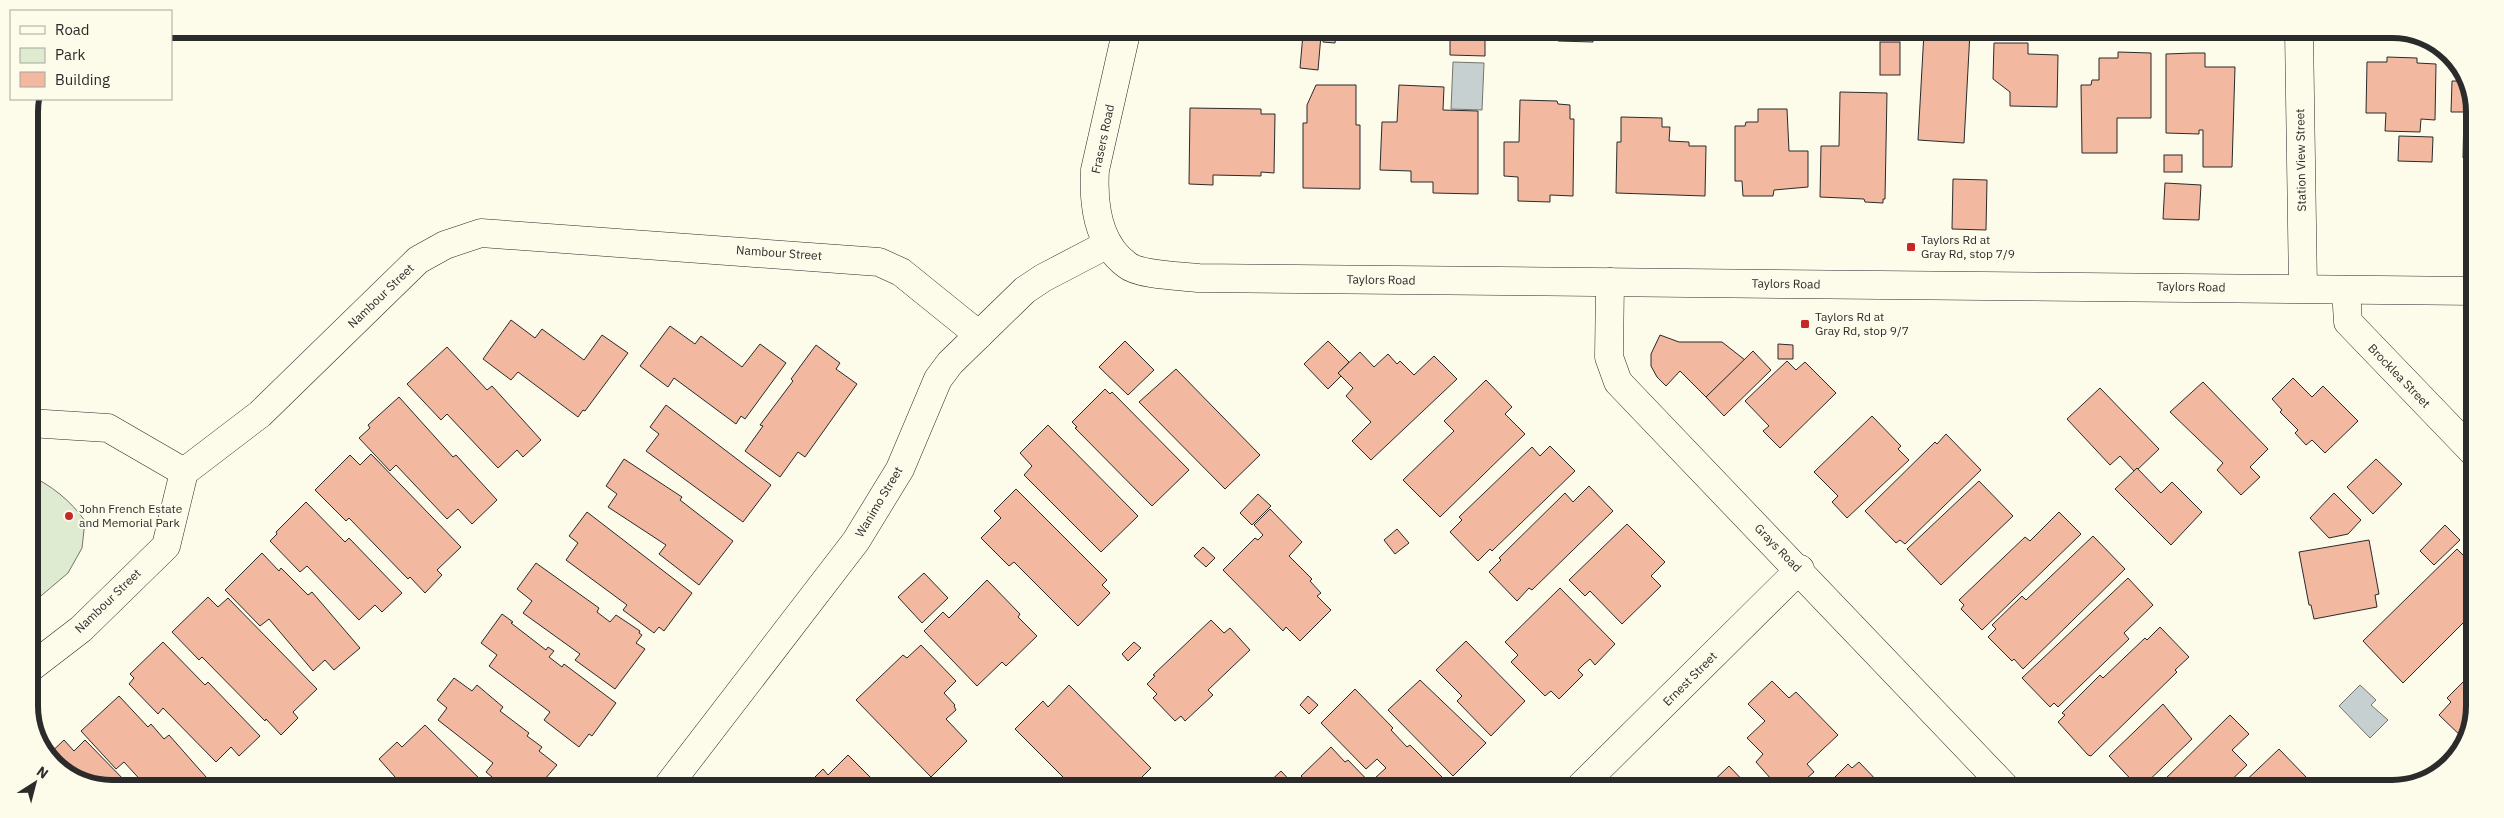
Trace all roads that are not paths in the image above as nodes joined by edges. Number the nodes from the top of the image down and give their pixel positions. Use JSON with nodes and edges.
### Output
{"nodes":[{"id":1,"x":1125,"y":38,"type":"edge"},
{"id":2,"x":2299,"y":38,"type":"edge"},
{"id":3,"x":1108,"y":244,"type":"junction"},
{"id":4,"x":1610,"y":282,"type":"junction"},
{"id":5,"x":2303,"y":288,"type":"junction"},
{"id":6,"x":2346,"y":290,"type":"junction"},
{"id":7,"x":2466,"y":291,"type":"edge"},
{"id":8,"x":978,"y":335,"type":"junction"},
{"id":9,"x":38,"y":424,"type":"edge"},
{"id":10,"x":2466,"y":445,"type":"edge"},
{"id":11,"x":184,"y":472,"type":"junction"},
{"id":12,"x":1800,"y":570,"type":"junction"},
{"id":13,"x":38,"y":662,"type":"edge"},
{"id":14,"x":673,"y":781,"type":"edge"},
{"id":15,"x":1586,"y":781,"type":"edge"},
{"id":16,"x":1999,"y":781,"type":"edge"}],
"edges":[{"from":1,"to":3,"type":"street","name":"Frasers Road"},
{"from":2,"to":5,"type":"street","name":"Station View Street"},
{"from":3,"to":4,"type":"street","name":"Taylors Road"},
{"from":3,"to":8,"type":"street","name":"Wanimo Street"},
{"from":4,"to":5,"type":"street","name":"Taylors Road"},
{"from":4,"to":12,"type":"street","name":"Grays Road"},
{"from":5,"to":6,"type":"street","name":"Taylors Road"},
{"from":6,"to":7,"type":"street","name":"Taylors Road"},
{"from":6,"to":10,"type":"street","name":"Brocklea Street"},
{"from":8,"to":11,"type":"street","name":"Nambour Street"},
{"from":8,"to":14,"type":"street","name":"Wanimo Street"},
{"from":9,"to":11,"type":"street"},
{"from":11,"to":13,"type":"street","name":"Nambour Street"},
{"from":12,"to":15,"type":"street","name":"Ernest Street"},
{"from":12,"to":16,"type":"street","name":"Grays Road"}]}
